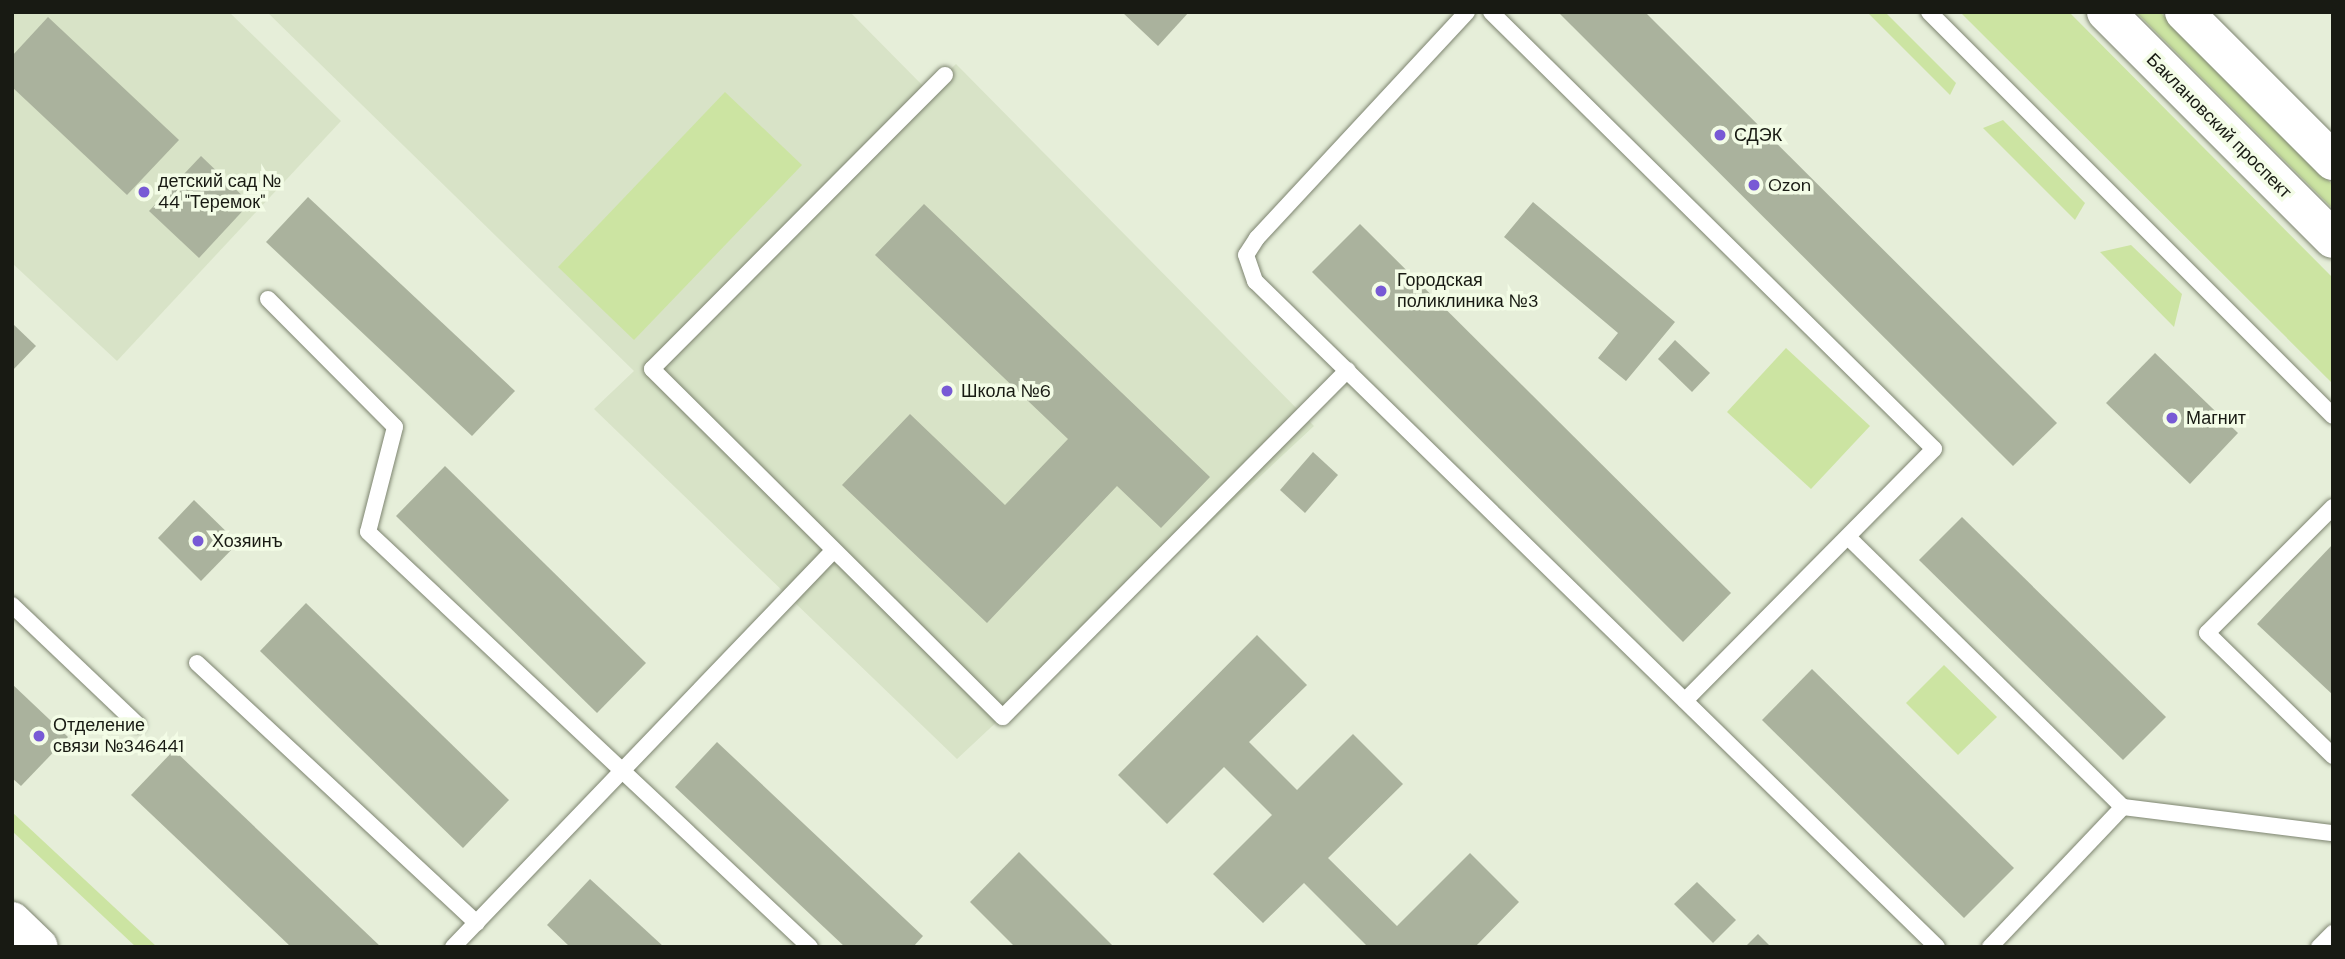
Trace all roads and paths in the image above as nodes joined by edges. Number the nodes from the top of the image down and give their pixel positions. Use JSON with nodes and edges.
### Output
{"nodes":[{"id":1,"x":1467,"y":12,"type":"edge"},
{"id":2,"x":1491,"y":12,"type":"edge"},
{"id":3,"x":1929,"y":12,"type":"edge"},
{"id":4,"x":2106,"y":12,"type":"edge"},
{"id":5,"x":2184,"y":12,"type":"edge"},
{"id":6,"x":945,"y":75,"type":"dead end"},
{"id":7,"x":2333,"y":161,"type":"edge"},
{"id":8,"x":2333,"y":239,"type":"edge"},
{"id":9,"x":268,"y":299,"type":"dead end"},
{"id":10,"x":1347,"y":370,"type":"junction"},
{"id":11,"x":2333,"y":416,"type":"edge"},
{"id":12,"x":2333,"y":507,"type":"edge"},
{"id":13,"x":1847,"y":537,"type":"junction"},
{"id":14,"x":833,"y":551,"type":"junction"},
{"id":15,"x":12,"y":605,"type":"edge"},
{"id":16,"x":197,"y":663,"type":"dead end"},
{"id":17,"x":1685,"y":701,"type":"junction"},
{"id":18,"x":137,"y":723,"type":"dead end"},
{"id":19,"x":2333,"y":756,"type":"edge"},
{"id":20,"x":622,"y":771,"type":"junction"},
{"id":21,"x":2123,"y":807,"type":"junction"},
{"id":22,"x":2333,"y":833,"type":"edge"},
{"id":23,"x":12,"y":921,"type":"edge"},
{"id":24,"x":477,"y":923,"type":"junction"},
{"id":25,"x":2333,"y":933,"type":"edge"},
{"id":26,"x":39,"y":947,"type":"edge"},
{"id":27,"x":453,"y":947,"type":"edge"},
{"id":28,"x":810,"y":947,"type":"edge"},
{"id":29,"x":1937,"y":947,"type":"edge"},
{"id":30,"x":1990,"y":947,"type":"edge"},
{"id":31,"x":2319,"y":947,"type":"edge"}],
"edges":[{"from":1,"to":10,"type":"lane"},
{"from":2,"to":13,"type":"lane"},
{"from":3,"to":11,"type":"lane"},
{"from":4,"to":8,"type":"main road","name":"Баклановский проспект"},
{"from":5,"to":7,"type":"main road"},
{"from":6,"to":14,"type":"lane"},
{"from":9,"to":20,"type":"lane"},
{"from":10,"to":14,"type":"lane"},
{"from":10,"to":17,"type":"lane"},
{"from":12,"to":19,"type":"lane"},
{"from":13,"to":17,"type":"lane"},
{"from":13,"to":21,"type":"lane"},
{"from":14,"to":20,"type":"lane"},
{"from":15,"to":18,"type":"lane"},
{"from":16,"to":24,"type":"lane"},
{"from":17,"to":29,"type":"lane"},
{"from":20,"to":24,"type":"lane"},
{"from":20,"to":28,"type":"lane"},
{"from":21,"to":22,"type":"lane"},
{"from":21,"to":30,"type":"lane"},
{"from":23,"to":26,"type":"main road"},
{"from":24,"to":27,"type":"lane"},
{"from":25,"to":31,"type":"lane"}]}
